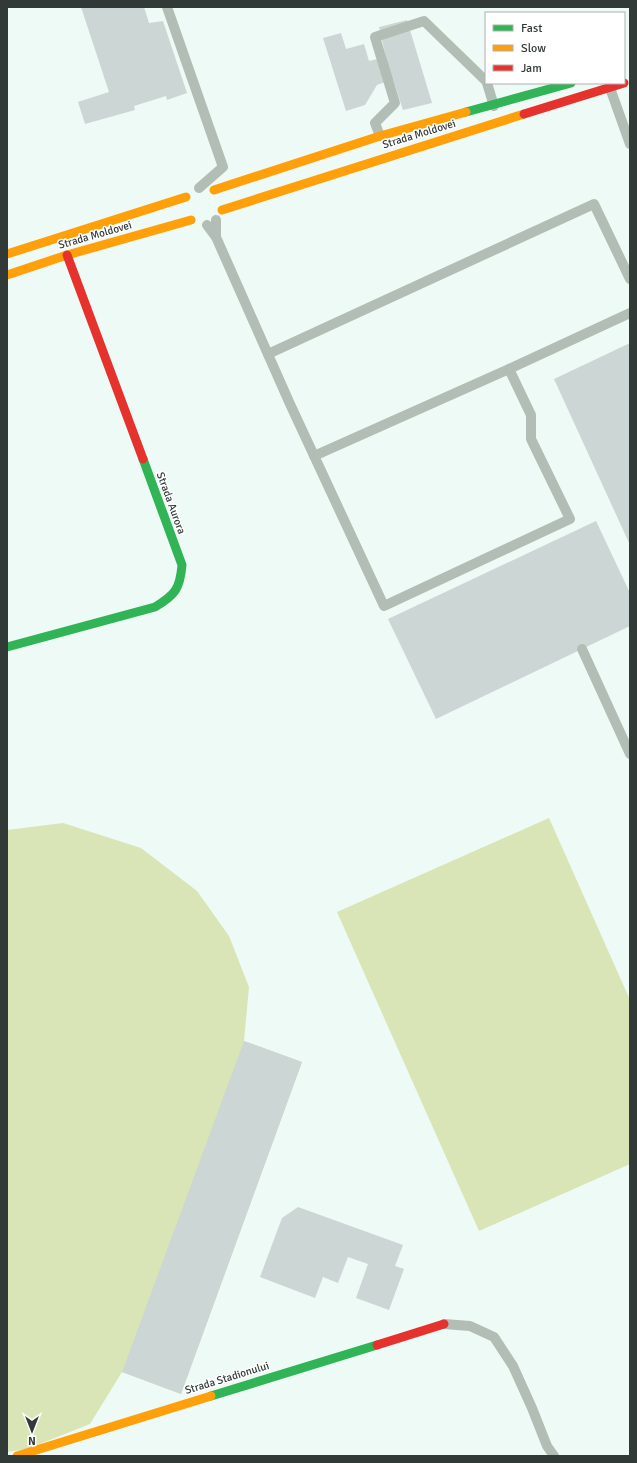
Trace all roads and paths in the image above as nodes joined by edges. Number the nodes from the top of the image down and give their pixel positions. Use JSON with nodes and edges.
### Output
{"nodes":[{"id":1,"x":167,"y":7,"type":"edge"},
{"id":2,"x":485,"y":81,"type":"edge"},
{"id":3,"x":487,"y":84,"type":"edge"},
{"id":4,"x":567,"y":84,"type":"edge"},
{"id":5,"x":621,"y":84,"type":"edge"},
{"id":6,"x":610,"y":88,"type":"junction"},
{"id":7,"x":493,"y":104,"type":"junction"},
{"id":8,"x":500,"y":123,"type":"junction"},
{"id":9,"x":380,"y":136,"type":"junction"},
{"id":10,"x":630,"y":144,"type":"edge"},
{"id":11,"x":199,"y":188,"type":"junction"},
{"id":12,"x":214,"y":190,"type":"junction"},
{"id":13,"x":186,"y":197,"type":"junction"},
{"id":14,"x":222,"y":210,"type":"junction"},
{"id":15,"x":191,"y":220,"type":"junction"},
{"id":16,"x":211,"y":223,"type":"junction"},
{"id":17,"x":7,"y":254,"type":"edge"},
{"id":18,"x":67,"y":256,"type":"junction"},
{"id":19,"x":7,"y":275,"type":"edge"},
{"id":20,"x":630,"y":279,"type":"edge"},
{"id":21,"x":630,"y":313,"type":"edge"},
{"id":22,"x":268,"y":354,"type":"junction"},
{"id":23,"x":509,"y":369,"type":"junction"},
{"id":24,"x":314,"y":456,"type":"junction"},
{"id":25,"x":7,"y":647,"type":"edge"},
{"id":26,"x":582,"y":649,"type":"dead end"},
{"id":27,"x":630,"y":754,"type":"edge"},
{"id":28,"x":444,"y":1324,"type":"joint"},
{"id":29,"x":17,"y":1456,"type":"edge"},
{"id":30,"x":554,"y":1456,"type":"edge"}],
"edges":[{"from":1,"to":11,"type":"lane"},
{"from":2,"to":9,"type":"lane"},
{"from":3,"to":7,"type":"lane"},
{"from":4,"to":7,"type":"main road","name":"Strada Moldovei"},
{"from":5,"to":6,"type":"main road","name":"Strada Moldovei"},
{"from":6,"to":8,"type":"main road","name":"Strada Moldovei"},
{"from":6,"to":10,"type":"lane"},
{"from":7,"to":8,"type":"lane"},
{"from":7,"to":9,"type":"main road","name":"Strada Moldovei"},
{"from":8,"to":14,"type":"main road","name":"Strada Moldovei"},
{"from":9,"to":12,"type":"main road","name":"Strada Moldovei"},
{"from":11,"to":12,"type":"main road"},
{"from":11,"to":13,"type":"main road"},
{"from":12,"to":14,"type":"main road"},
{"from":13,"to":15,"type":"main road"},
{"from":13,"to":17,"type":"main road","name":"Strada Moldovei"},
{"from":14,"to":16,"type":"main road"},
{"from":15,"to":16,"type":"main road"},
{"from":15,"to":18,"type":"main road","name":"Strada Moldovei"},
{"from":16,"to":22,"type":"lane"},
{"from":18,"to":19,"type":"main road","name":"Strada Moldovei"},
{"from":18,"to":25,"type":"main road","name":"Strada Aurora"},
{"from":20,"to":22,"type":"lane"},
{"from":21,"to":23,"type":"lane"},
{"from":22,"to":24,"type":"lane"},
{"from":23,"to":24,"type":"lane"},
{"from":23,"to":24,"type":"lane"},
{"from":26,"to":27,"type":"lane"},
{"from":28,"to":29,"type":"main road","name":"Strada Stadionului"},
{"from":28,"to":30,"type":"lane"}]}
